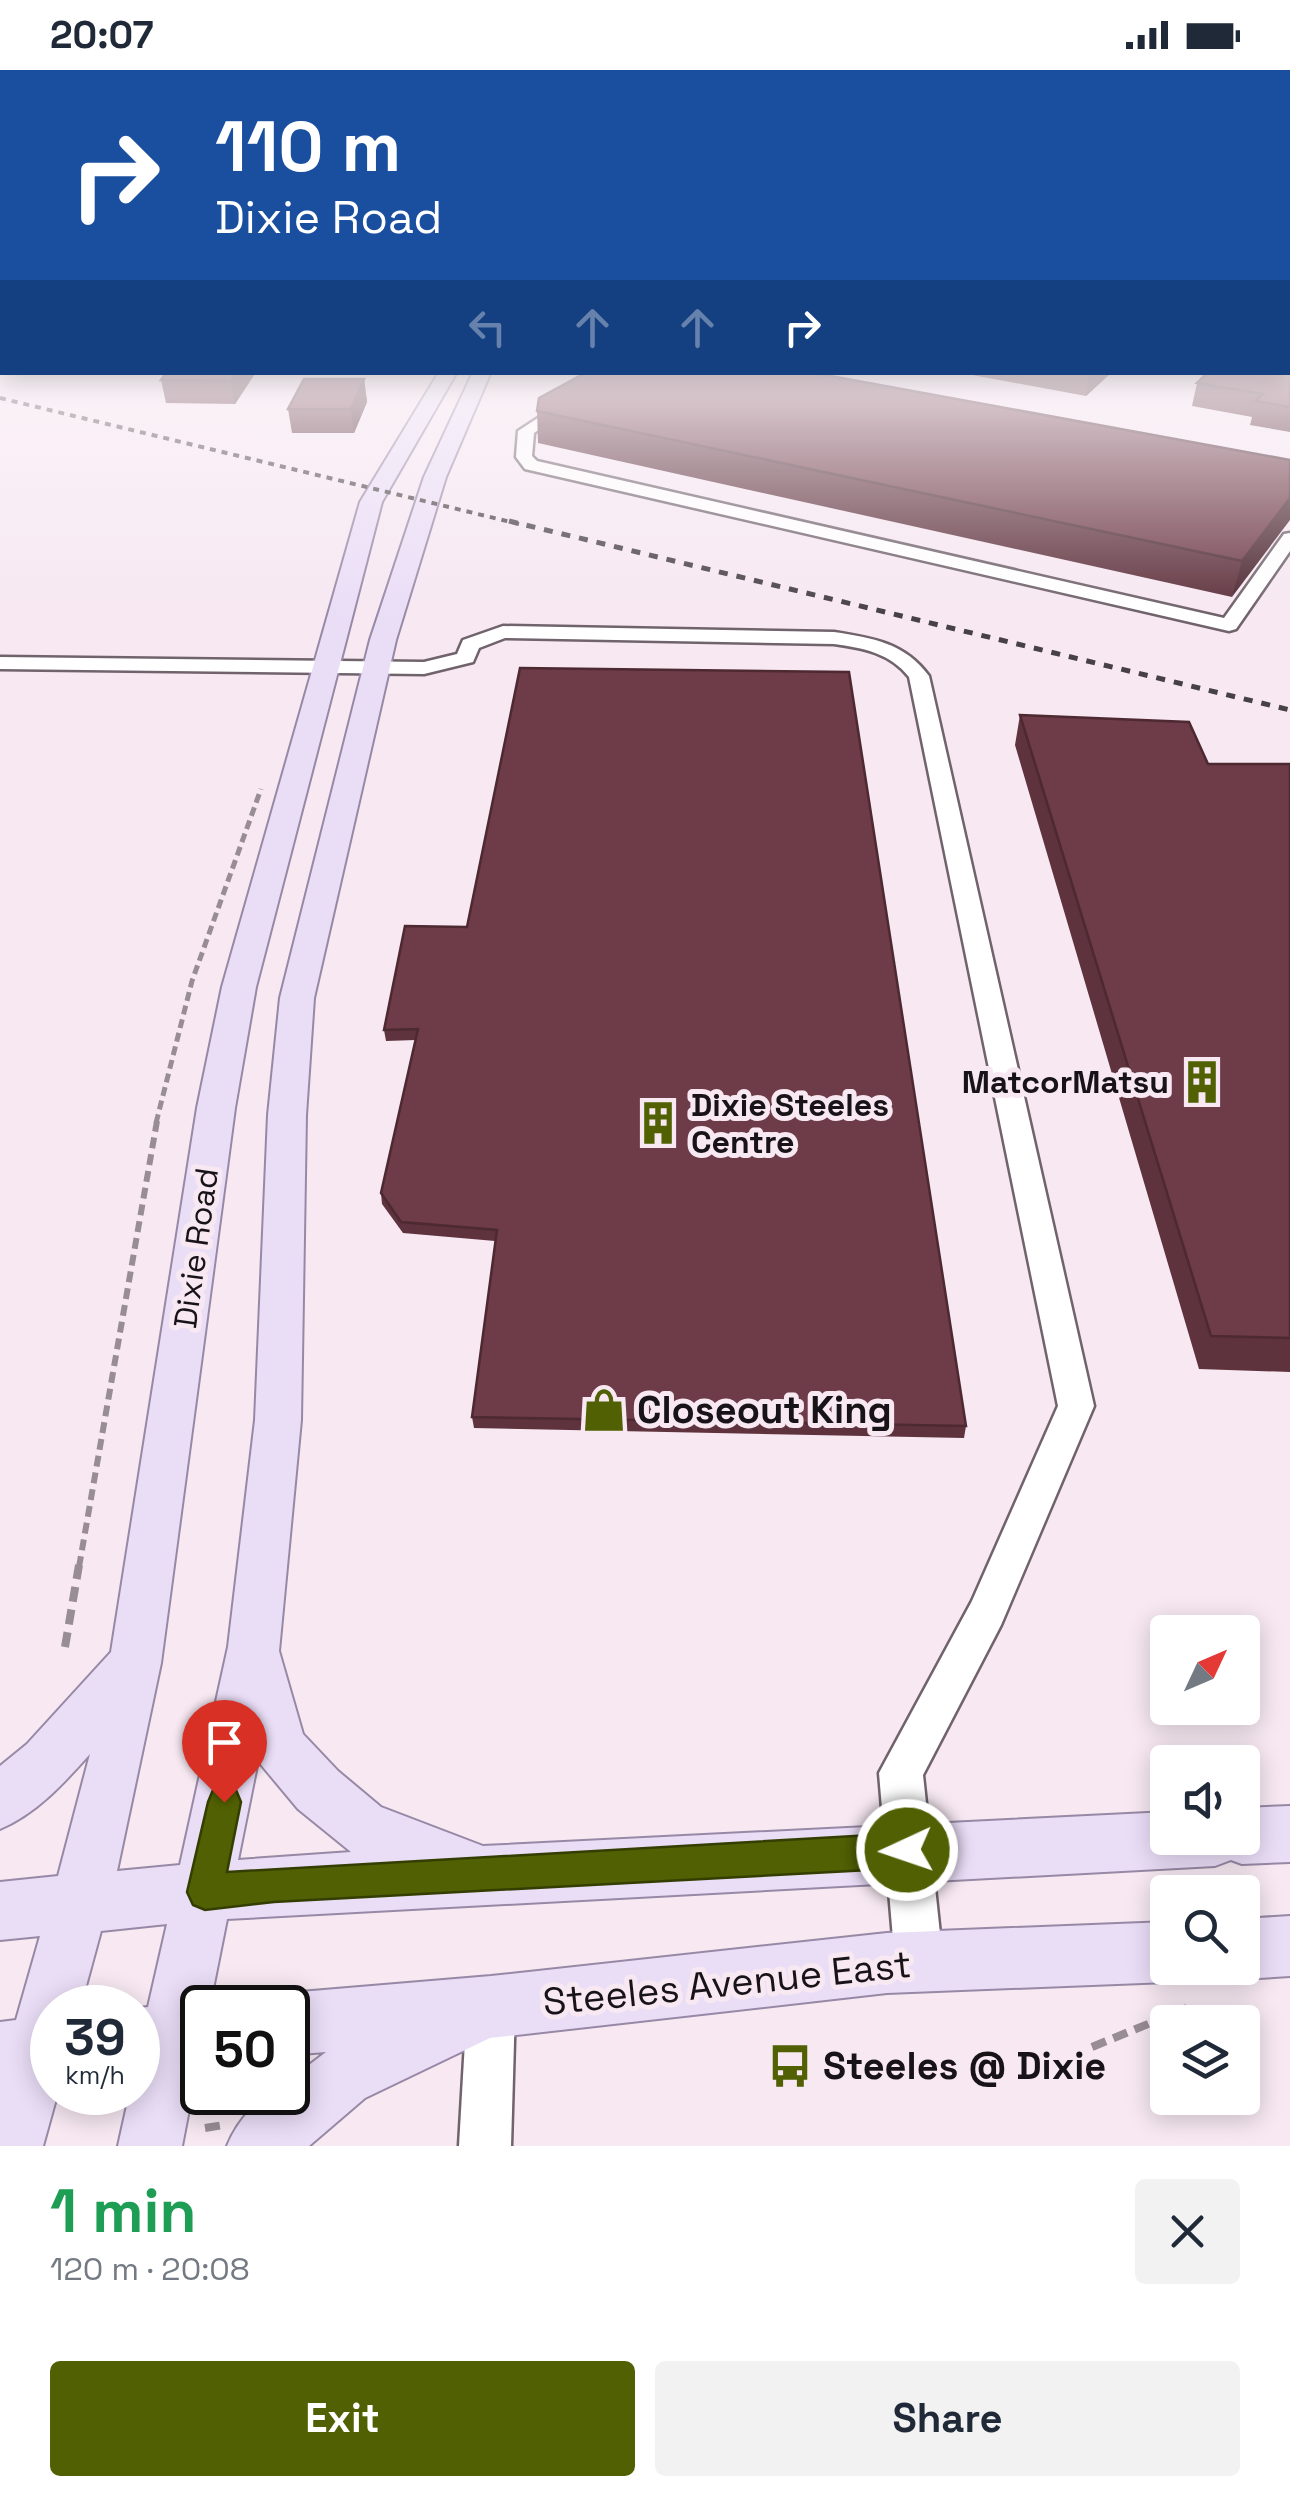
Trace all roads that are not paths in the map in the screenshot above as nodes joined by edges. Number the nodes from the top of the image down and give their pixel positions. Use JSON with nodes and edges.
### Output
{"nodes":[{"id":1,"x":422,"y":420,"type":"edge"},
{"id":2,"x":462,"y":420,"type":"edge"},
{"id":3,"x":542,"y":420,"type":"edge"},
{"id":4,"x":1290,"y":538,"type":"edge"},
{"id":5,"x":0,"y":663,"type":"edge"},
{"id":6,"x":328,"y":666,"type":"junction"},
{"id":7,"x":376,"y":668,"type":"junction"},
{"id":8,"x":254,"y":1647,"type":"junction"},
{"id":9,"x":135,"y":1663,"type":"junction"},
{"id":10,"x":0,"y":1801,"type":"edge"},
{"id":11,"x":1290,"y":1834,"type":"edge"},
{"id":12,"x":1260,"y":1835,"type":"edge"},
{"id":13,"x":1150,"y":1841,"type":"edge"},
{"id":14,"x":907,"y":1850,"type":"junction"},
{"id":15,"x":486,"y":1875,"type":"junction"},
{"id":16,"x":205,"y":1892,"type":"junction"},
{"id":17,"x":79,"y":1904,"type":"junction"},
{"id":18,"x":0,"y":1911,"type":"edge"},
{"id":19,"x":1290,"y":1946,"type":"edge"},
{"id":20,"x":1260,"y":1947,"type":"edge"},
{"id":21,"x":1150,"y":1953,"type":"edge"},
{"id":22,"x":920,"y":1962,"type":"junction"},
{"id":23,"x":52,"y":1985,"type":"edge"},
{"id":24,"x":492,"y":2007,"type":"junction"},
{"id":25,"x":310,"y":2022,"type":"edge"},
{"id":26,"x":171,"y":2036,"type":"edge"},
{"id":27,"x":30,"y":2050,"type":"edge"},
{"id":28,"x":210,"y":2136,"type":"edge"},
{"id":29,"x":12,"y":2146,"type":"edge"},
{"id":30,"x":485,"y":2146,"type":"edge"}],
"edges":[{"from":1,"to":6,"type":"main road","name":"Dixie Road"},
{"from":2,"to":7,"type":"main road"},
{"from":3,"to":4,"type":"lane"},
{"from":5,"to":6,"type":"lane"},
{"from":6,"to":7,"type":"lane"},
{"from":6,"to":9,"type":"main road","name":"Dixie Road"},
{"from":7,"to":8,"type":"main road"},
{"from":7,"to":14,"type":"lane"},
{"from":8,"to":15,"type":"main road"},
{"from":8,"to":16,"type":"main road"},
{"from":9,"to":10,"type":"main road"},
{"from":9,"to":17,"type":"main road","name":"Dixie Road"},
{"from":11,"to":12,"type":"main road"},
{"from":13,"to":14,"type":"main road"},
{"from":14,"to":15,"type":"main road"},
{"from":14,"to":22,"type":"lane"},
{"from":15,"to":16,"type":"main road"},
{"from":16,"to":17,"type":"main road"},
{"from":16,"to":26,"type":"main road"},
{"from":17,"to":18,"type":"main road"},
{"from":17,"to":23,"type":"main road","name":"Dixie Road"},
{"from":19,"to":20,"type":"main road"},
{"from":21,"to":22,"type":"main road","name":"Steeles Avenue East"},
{"from":22,"to":24,"type":"main road","name":"Steeles Avenue East"},
{"from":24,"to":25,"type":"main road","name":"Steeles Avenue East"},
{"from":24,"to":28,"type":"main road"},
{"from":24,"to":30,"type":"lane"},
{"from":26,"to":28,"type":"main road"},
{"from":27,"to":29,"type":"main road","name":"Dixie Road"}]}
